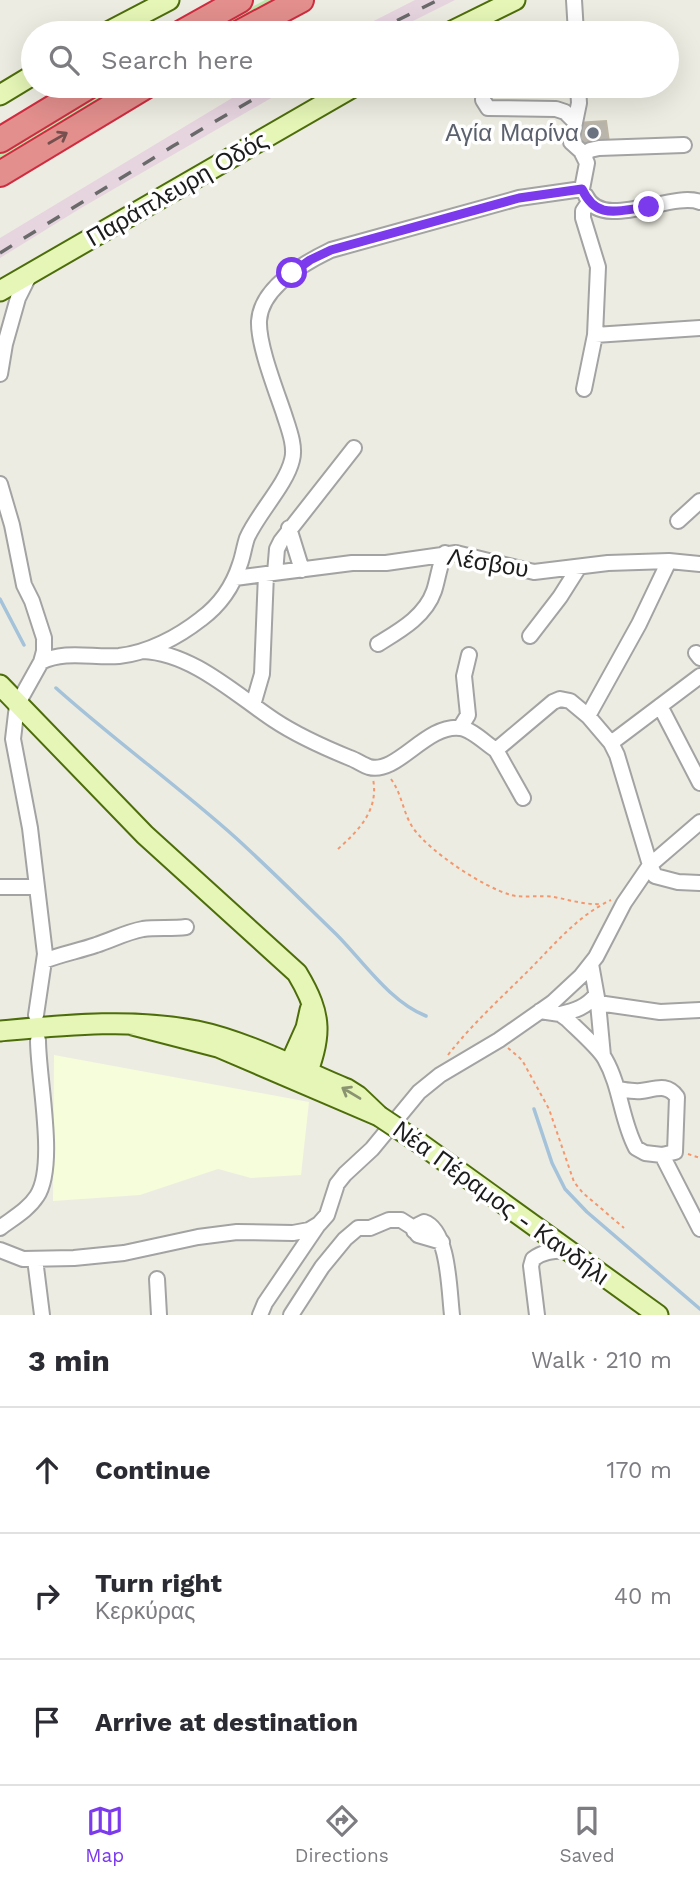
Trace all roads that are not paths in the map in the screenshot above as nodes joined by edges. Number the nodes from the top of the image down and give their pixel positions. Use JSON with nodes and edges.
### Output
{"nodes":[{"id":1,"x":169,"y":0,"type":"edge"},
{"id":2,"x":240,"y":0,"type":"edge"},
{"id":3,"x":301,"y":0,"type":"edge"},
{"id":4,"x":516,"y":0,"type":"edge"},
{"id":5,"x":574,"y":0,"type":"edge"},
{"id":6,"x":129,"y":21,"type":"edge"},
{"id":7,"x":202,"y":21,"type":"edge"},
{"id":8,"x":262,"y":21,"type":"edge"},
{"id":9,"x":473,"y":21,"type":"edge"},
{"id":10,"x":575,"y":21,"type":"edge"},
{"id":11,"x":21,"y":82,"type":"edge"},
{"id":12,"x":0,"y":95,"type":"edge"},
{"id":13,"x":69,"y":98,"type":"edge"},
{"id":14,"x":126,"y":98,"type":"edge"},
{"id":15,"x":334,"y":98,"type":"edge"},
{"id":16,"x":483,"y":98,"type":"edge"},
{"id":17,"x":579,"y":98,"type":"edge"},
{"id":18,"x":574,"y":121,"type":"junction"},
{"id":19,"x":0,"y":140,"type":"edge"},
{"id":20,"x":684,"y":145,"type":"dead end"},
{"id":21,"x":584,"y":156,"type":"junction"},
{"id":22,"x":0,"y":174,"type":"edge"},
{"id":23,"x":586,"y":196,"type":"junction"},
{"id":24,"x":696,"y":200,"type":"edge"},
{"id":25,"x":30,"y":274,"type":"junction"},
{"id":26,"x":0,"y":292,"type":"edge"},
{"id":27,"x":700,"y":328,"type":"edge"},
{"id":28,"x":595,"y":335,"type":"junction"},
{"id":29,"x":2,"y":348,"type":"edge"},
{"id":30,"x":0,"y":374,"type":"edge"},
{"id":31,"x":584,"y":389,"type":"dead end"},
{"id":32,"x":354,"y":448,"type":"dead end"},
{"id":33,"x":0,"y":484,"type":"edge"},
{"id":34,"x":700,"y":501,"type":"edge"},
{"id":35,"x":678,"y":522,"type":"dead end"},
{"id":36,"x":289,"y":528,"type":"junction"},
{"id":37,"x":444,"y":553,"type":"junction"},
{"id":38,"x":669,"y":561,"type":"junction"},
{"id":39,"x":700,"y":564,"type":"edge"},
{"id":40,"x":579,"y":567,"type":"junction"},
{"id":41,"x":302,"y":570,"type":"junction"},
{"id":42,"x":270,"y":573,"type":"junction"},
{"id":43,"x":235,"y":578,"type":"junction"},
{"id":44,"x":530,"y":636,"type":"dead end"},
{"id":45,"x":378,"y":644,"type":"dead end"},
{"id":46,"x":141,"y":651,"type":"junction"},
{"id":47,"x":469,"y":655,"type":"dead end"},
{"id":48,"x":41,"y":662,"type":"junction"},
{"id":49,"x":700,"y":676,"type":"edge"},
{"id":50,"x":0,"y":685,"type":"edge"},
{"id":51,"x":17,"y":705,"type":"junction"},
{"id":52,"x":253,"y":705,"type":"junction"},
{"id":53,"x":660,"y":706,"type":"junction"},
{"id":54,"x":588,"y":716,"type":"junction"},
{"id":55,"x":460,"y":728,"type":"junction"},
{"id":56,"x":0,"y":731,"type":"edge"},
{"id":57,"x":13,"y":739,"type":"junction"},
{"id":58,"x":611,"y":743,"type":"junction"},
{"id":59,"x":496,"y":750,"type":"junction"},
{"id":60,"x":700,"y":783,"type":"edge"},
{"id":61,"x":523,"y":798,"type":"dead end"},
{"id":62,"x":700,"y":822,"type":"edge"},
{"id":63,"x":650,"y":865,"type":"junction"},
{"id":64,"x":700,"y":883,"type":"edge"},
{"id":65,"x":0,"y":887,"type":"edge"},
{"id":66,"x":37,"y":887,"type":"junction"},
{"id":67,"x":186,"y":927,"type":"dead end"},
{"id":68,"x":44,"y":961,"type":"junction"},
{"id":69,"x":591,"y":964,"type":"junction"},
{"id":70,"x":312,"y":998,"type":"junction"},
{"id":71,"x":597,"y":999,"type":"junction"},
{"id":72,"x":700,"y":1010,"type":"edge"},
{"id":73,"x":540,"y":1011,"type":"junction"},
{"id":74,"x":560,"y":1014,"type":"junction"},
{"id":75,"x":36,"y":1015,"type":"dead end"},
{"id":76,"x":0,"y":1031,"type":"edge"},
{"id":77,"x":38,"y":1040,"type":"dead end"},
{"id":78,"x":603,"y":1056,"type":"junction"},
{"id":79,"x":287,"y":1070,"type":"junction"},
{"id":80,"x":306,"y":1078,"type":"junction"},
{"id":81,"x":618,"y":1089,"type":"junction"},
{"id":82,"x":662,"y":1155,"type":"junction"},
{"id":83,"x":319,"y":1224,"type":"junction"},
{"id":84,"x":0,"y":1228,"type":"edge"},
{"id":85,"x":700,"y":1229,"type":"edge"},
{"id":86,"x":0,"y":1250,"type":"edge"},
{"id":87,"x":568,"y":1250,"type":"junction"},
{"id":88,"x":35,"y":1259,"type":"junction"},
{"id":89,"x":157,"y":1279,"type":"dead end"},
{"id":90,"x":42,"y":1315,"type":"edge"},
{"id":91,"x":159,"y":1315,"type":"edge"},
{"id":92,"x":260,"y":1315,"type":"edge"},
{"id":93,"x":291,"y":1315,"type":"edge"},
{"id":94,"x":452,"y":1315,"type":"edge"},
{"id":95,"x":537,"y":1315,"type":"edge"},
{"id":96,"x":658,"y":1315,"type":"edge"}],
"edges":[{"from":1,"to":6,"type":"street"},
{"from":2,"to":7,"type":"highway"},
{"from":3,"to":8,"type":"highway"},
{"from":4,"to":9,"type":"street"},
{"from":5,"to":10,"type":"street"},
{"from":11,"to":12,"type":"street"},
{"from":13,"to":19,"type":"highway"},
{"from":22,"to":14,"type":"highway","one_way":true},
{"from":15,"to":25,"type":"street","name":"Παράπλευρη Οδός"},
{"from":16,"to":18,"type":"street"},
{"from":17,"to":18,"type":"street"},
{"from":18,"to":21,"type":"street"},
{"from":20,"to":21,"type":"street"},
{"from":21,"to":23,"type":"street"},
{"from":23,"to":24,"type":"street"},
{"from":23,"to":28,"type":"street"},
{"from":23,"to":43,"type":"street"},
{"from":25,"to":26,"type":"street","name":"Παράπλευρη Οδός"},
{"from":25,"to":29,"type":"street"},
{"from":27,"to":28,"type":"street"},
{"from":28,"to":31,"type":"street"},
{"from":29,"to":30,"type":"street"},
{"from":32,"to":36,"type":"street"},
{"from":33,"to":48,"type":"street"},
{"from":34,"to":35,"type":"street"},
{"from":36,"to":41,"type":"street"},
{"from":36,"to":42,"type":"street"},
{"from":37,"to":40,"type":"street","name":"Λέσβου"},
{"from":37,"to":41,"type":"street","name":"Λέσβου"},
{"from":37,"to":45,"type":"street"},
{"from":38,"to":39,"type":"street","name":"Λέσβου"},
{"from":38,"to":40,"type":"street","name":"Λέσβου"},
{"from":38,"to":54,"type":"street"},
{"from":40,"to":44,"type":"street"},
{"from":41,"to":42,"type":"street","name":"Λέσβου"},
{"from":42,"to":43,"type":"street","name":"Λέσβου"},
{"from":42,"to":52,"type":"street"},
{"from":43,"to":46,"type":"street"},
{"from":46,"to":48,"type":"street"},
{"from":46,"to":52,"type":"street"},
{"from":47,"to":55,"type":"street"},
{"from":48,"to":51,"type":"street"},
{"from":49,"to":53,"type":"street"},
{"from":50,"to":51,"type":"street"},
{"from":51,"to":57,"type":"street"},
{"from":51,"to":70,"type":"street"},
{"from":52,"to":55,"type":"street"},
{"from":53,"to":58,"type":"street"},
{"from":53,"to":60,"type":"street"},
{"from":54,"to":58,"type":"street"},
{"from":54,"to":59,"type":"street"},
{"from":55,"to":59,"type":"street"},
{"from":56,"to":57,"type":"street"},
{"from":57,"to":66,"type":"street"},
{"from":58,"to":63,"type":"street"},
{"from":59,"to":61,"type":"street"},
{"from":62,"to":63,"type":"street"},
{"from":63,"to":64,"type":"street"},
{"from":63,"to":69,"type":"street"},
{"from":65,"to":66,"type":"street"},
{"from":66,"to":68,"type":"street"},
{"from":67,"to":68,"type":"street"},
{"from":68,"to":75,"type":"street"},
{"from":69,"to":71,"type":"street"},
{"from":69,"to":73,"type":"street"},
{"from":70,"to":79,"type":"street"},
{"from":70,"to":80,"type":"street"},
{"from":71,"to":72,"type":"street"},
{"from":71,"to":74,"type":"street"},
{"from":71,"to":78,"type":"street"},
{"from":73,"to":74,"type":"street"},
{"from":73,"to":83,"type":"street"},
{"from":74,"to":78,"type":"street"},
{"from":76,"to":79,"type":"street","name":"Νέα Πέραμος - Κανδήλι"},
{"from":77,"to":84,"type":"street"},
{"from":78,"to":81,"type":"street"},
{"from":79,"to":80,"type":"street","name":"Νέα Πέραμος - Κανδήλι"},
{"from":80,"to":87,"type":"street","name":"Νέα Πέραμος - Κανδήλι","bridge":true},
{"from":81,"to":82,"type":"street"},
{"from":81,"to":82,"type":"street"},
{"from":82,"to":85,"type":"street"},
{"from":83,"to":88,"type":"street"},
{"from":83,"to":92,"type":"street"},
{"from":86,"to":88,"type":"street"},
{"from":87,"to":95,"type":"street"},
{"from":87,"to":96,"type":"street","name":"Νέα Πέραμος - Κανδήλι"},
{"from":88,"to":90,"type":"street"},
{"from":89,"to":91,"type":"street"},
{"from":93,"to":94,"type":"street"}]}
